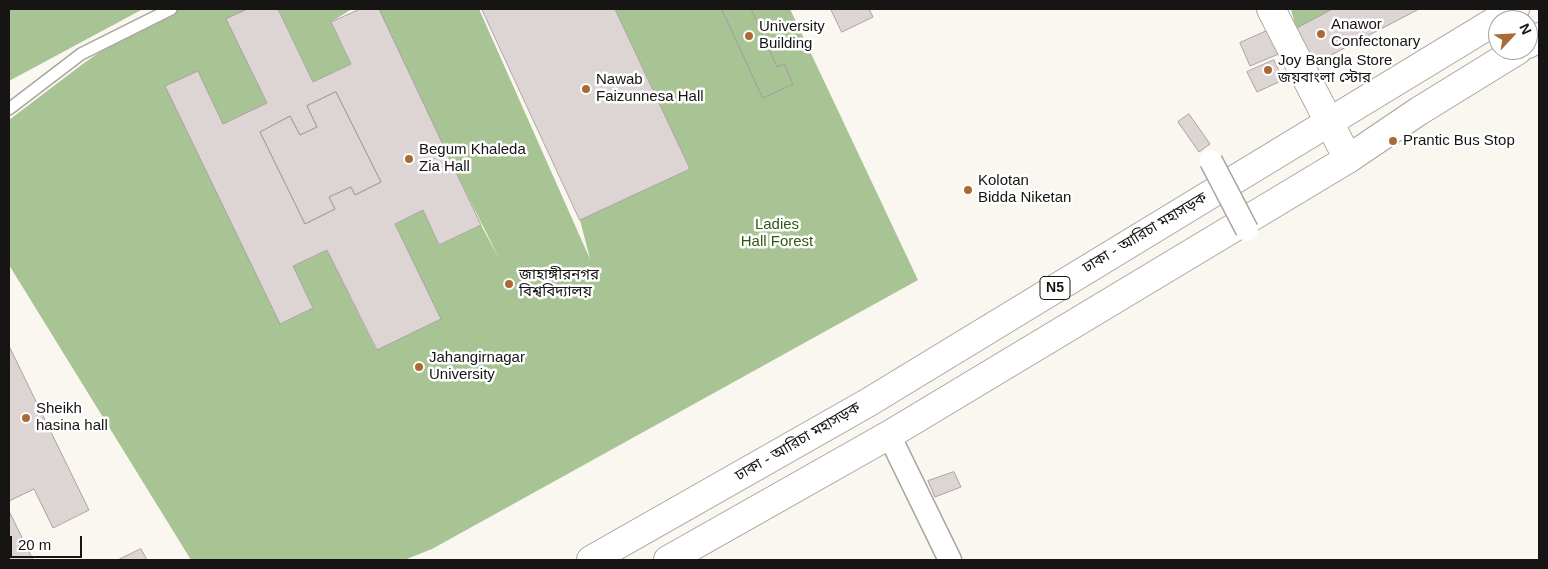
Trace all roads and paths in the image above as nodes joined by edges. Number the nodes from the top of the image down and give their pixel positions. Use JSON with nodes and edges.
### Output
{"nodes":[{"id":1,"x":171,"y":9,"type":"edge"},
{"id":2,"x":1271,"y":9,"type":"edge"},
{"id":3,"x":1515,"y":9,"type":"edge"},
{"id":4,"x":1502,"y":60,"type":"edge"},
{"id":5,"x":9,"y":109,"type":"edge"},
{"id":6,"x":1329,"y":121,"type":"junction"},
{"id":7,"x":1348,"y":159,"type":"junction"},
{"id":8,"x":1211,"y":161,"type":"dead end"},
{"id":9,"x":1246,"y":230,"type":"dead end"},
{"id":10,"x":889,"y":435,"type":"junction"},
{"id":11,"x":591,"y":560,"type":"edge"},
{"id":12,"x":668,"y":560,"type":"edge"},
{"id":13,"x":950,"y":560,"type":"edge"}],
"edges":[{"from":1,"to":5,"type":"lane"},
{"from":2,"to":6,"type":"main road"},
{"from":3,"to":6,"type":"main road","name":"ঢাকা - আরিচা মহাসড়ক","number":"N5"},
{"from":4,"to":7,"type":"main road"},
{"from":6,"to":7,"type":"main road"},
{"from":6,"to":11,"type":"main road","name":"ঢাকা - আরিচা মহাসড়ক","number":"N5"},
{"from":7,"to":10,"type":"main road"},
{"from":8,"to":9,"type":"street","bridge":true},
{"from":10,"to":12,"type":"main road"},
{"from":10,"to":13,"type":"street"}]}
